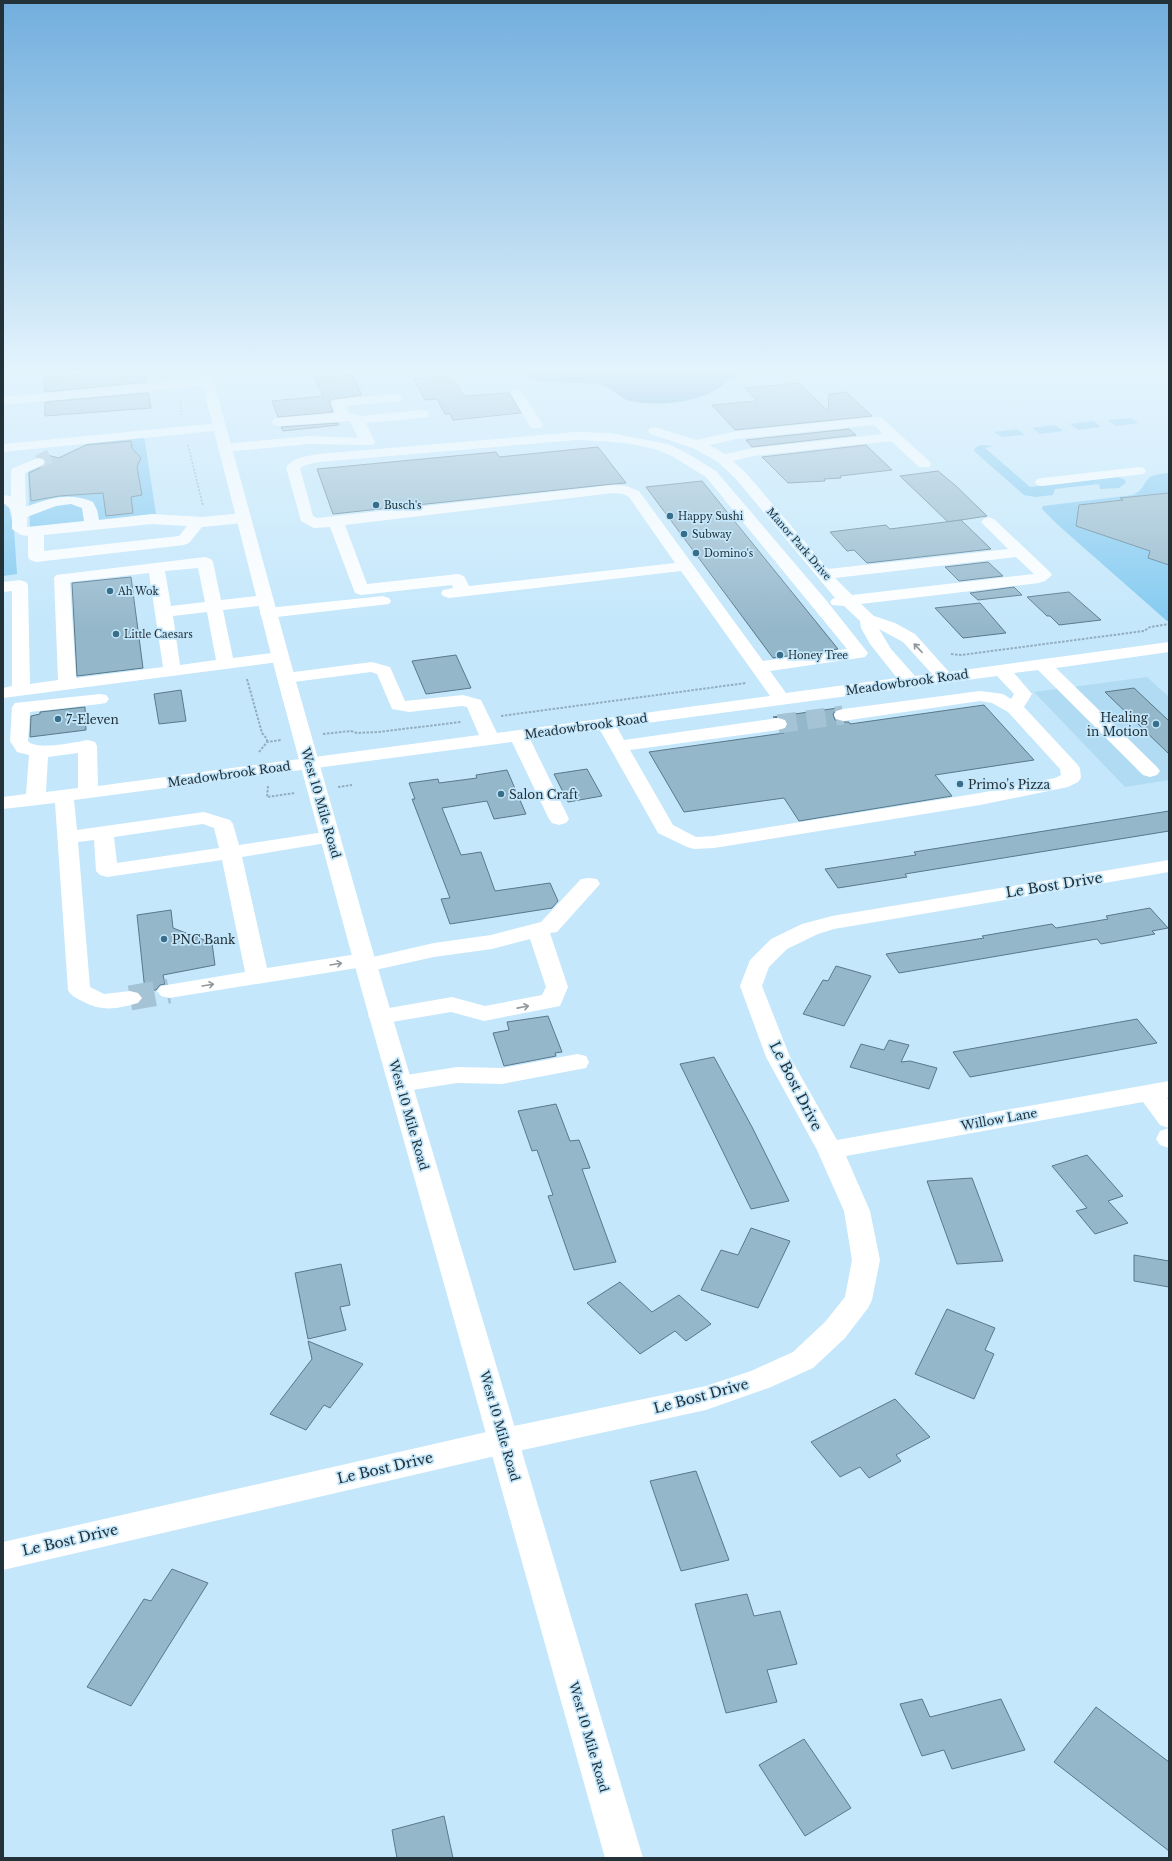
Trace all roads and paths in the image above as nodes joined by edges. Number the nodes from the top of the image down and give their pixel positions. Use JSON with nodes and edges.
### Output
{"nodes":[{"id":1,"x":226,"y":454,"type":"edge"},
{"id":2,"x":19,"y":455,"type":"edge"},
{"id":3,"x":53,"y":455,"type":"tunnel mouth"},
{"id":4,"x":337,"y":455,"type":"edge"},
{"id":5,"x":680,"y":455,"type":"edge"},
{"id":6,"x":716,"y":455,"type":"edge"},
{"id":7,"x":742,"y":455,"type":"edge"},
{"id":8,"x":914,"y":455,"type":"edge"},
{"id":9,"x":724,"y":459,"type":"junction"},
{"id":10,"x":924,"y":464,"type":"dead end"},
{"id":11,"x":18,"y":471,"type":"junction"},
{"id":12,"x":1139,"y":471,"type":"dead end"},
{"id":13,"x":1042,"y":482,"type":"dead end"},
{"id":14,"x":3,"y":499,"type":"edge"},
{"id":15,"x":19,"y":512,"type":"junction"},
{"id":16,"x":243,"y":518,"type":"junction"},
{"id":17,"x":198,"y":522,"type":"junction"},
{"id":18,"x":336,"y":522,"type":"junction"},
{"id":19,"x":988,"y":522,"type":"dead end"},
{"id":20,"x":92,"y":526,"type":"junction"},
{"id":21,"x":36,"y":532,"type":"junction"},
{"id":22,"x":1020,"y":552,"type":"junction"},
{"id":23,"x":687,"y":566,"type":"junction"},
{"id":24,"x":156,"y":567,"type":"junction"},
{"id":25,"x":824,"y":574,"type":"junction"},
{"id":26,"x":3,"y":587,"type":"edge"},
{"id":27,"x":463,"y":592,"type":"junction"},
{"id":28,"x":849,"y":600,"type":"junction"},
{"id":29,"x":820,"y":604,"type":"junction"},
{"id":30,"x":215,"y":606,"type":"junction"},
{"id":31,"x":267,"y":606,"type":"junction"},
{"id":32,"x":164,"y":612,"type":"junction"},
{"id":33,"x":868,"y":620,"type":"junction"},
{"id":34,"x":1169,"y":624,"type":"edge"},
{"id":35,"x":1169,"y":647,"type":"edge"},
{"id":36,"x":925,"y":655,"type":"junction"},
{"id":37,"x":280,"y":657,"type":"junction"},
{"id":38,"x":226,"y":664,"type":"junction"},
{"id":39,"x":1042,"y":664,"type":"junction"},
{"id":40,"x":758,"y":667,"type":"junction"},
{"id":41,"x":1002,"y":670,"type":"junction"},
{"id":42,"x":172,"y":671,"type":"junction"},
{"id":43,"x":944,"y":677,"type":"junction"},
{"id":44,"x":286,"y":678,"type":"junction"},
{"id":45,"x":766,"y":680,"type":"junction"},
{"id":46,"x":910,"y":682,"type":"junction"},
{"id":47,"x":67,"y":685,"type":"junction"},
{"id":48,"x":21,"y":690,"type":"junction"},
{"id":49,"x":3,"y":693,"type":"edge"},
{"id":50,"x":100,"y":699,"type":"dead end"},
{"id":51,"x":781,"y":699,"type":"junction"},
{"id":52,"x":1014,"y":708,"type":"junction"},
{"id":53,"x":843,"y":715,"type":"tunnel mouth"},
{"id":54,"x":482,"y":719,"type":"junction"},
{"id":55,"x":605,"y":723,"type":"junction"},
{"id":56,"x":778,"y":724,"type":"tunnel mouth"},
{"id":57,"x":518,"y":735,"type":"junction"},
{"id":58,"x":302,"y":737,"type":"junction"},
{"id":59,"x":490,"y":739,"type":"junction"},
{"id":60,"x":618,"y":746,"type":"junction"},
{"id":61,"x":261,"y":749,"type":"dead end"},
{"id":62,"x":39,"y":752,"type":"junction"},
{"id":63,"x":309,"y":763,"type":"junction"},
{"id":64,"x":1150,"y":771,"type":"dead end"},
{"id":65,"x":88,"y":793,"type":"junction"},
{"id":66,"x":64,"y":796,"type":"junction"},
{"id":67,"x":36,"y":799,"type":"junction"},
{"id":68,"x":3,"y":804,"type":"edge"},
{"id":69,"x":559,"y":819,"type":"dead end"},
{"id":70,"x":103,"y":832,"type":"junction"},
{"id":71,"x":68,"y":837,"type":"junction"},
{"id":72,"x":331,"y":837,"type":"junction"},
{"id":73,"x":231,"y":853,"type":"junction"},
{"id":74,"x":1169,"y":866,"type":"edge"},
{"id":75,"x":589,"y":884,"type":"dead end"},
{"id":76,"x":538,"y":930,"type":"junction"},
{"id":77,"x":365,"y":962,"type":"junction"},
{"id":78,"x":257,"y":977,"type":"junction"},
{"id":79,"x":169,"y":991,"type":"tunnel mouth"},
{"id":80,"x":130,"y":998,"type":"tunnel mouth"},
{"id":81,"x":380,"y":1016,"type":"junction"},
{"id":82,"x":577,"y":1062,"type":"dead end"},
{"id":83,"x":400,"y":1084,"type":"junction"},
{"id":84,"x":1159,"y":1091,"type":"edge"},
{"id":85,"x":1169,"y":1119,"type":"edge"},
{"id":86,"x":830,"y":1150,"type":"junction"},
{"id":87,"x":504,"y":1441,"type":"junction"},
{"id":88,"x":3,"y":1556,"type":"edge"},
{"id":89,"x":624,"y":1858,"type":"edge"}],
"edges":[{"from":1,"to":16,"type":"street","name":"West 10 Mile Road"},
{"from":2,"to":11,"type":"street"},
{"from":3,"to":11,"type":"street"},
{"from":4,"to":18,"type":"street"},
{"from":5,"to":29,"type":"street"},
{"from":6,"to":9,"type":"street","name":"Manor Park Drive"},
{"from":7,"to":9,"type":"street"},
{"from":8,"to":10,"type":"street"},
{"from":9,"to":25,"type":"street","name":"Manor Park Drive"},
{"from":11,"to":15,"type":"street"},
{"from":12,"to":13,"type":"street"},
{"from":14,"to":15,"type":"street"},
{"from":15,"to":20,"type":"street"},
{"from":15,"to":21,"type":"street"},
{"from":16,"to":17,"type":"street"},
{"from":16,"to":31,"type":"street","name":"West 10 Mile Road"},
{"from":17,"to":20,"type":"street"},
{"from":17,"to":21,"type":"street"},
{"from":18,"to":23,"type":"street"},
{"from":18,"to":27,"type":"street"},
{"from":19,"to":22,"type":"street"},
{"from":20,"to":21,"type":"street"},
{"from":22,"to":25,"type":"street"},
{"from":22,"to":28,"type":"street"},
{"from":23,"to":27,"type":"street"},
{"from":23,"to":40,"type":"street"},
{"from":24,"to":30,"type":"street"},
{"from":24,"to":32,"type":"street"},
{"from":24,"to":47,"type":"street"},
{"from":25,"to":28,"type":"street","name":"Manor Park Drive"},
{"from":26,"to":48,"type":"street"},
{"from":27,"to":31,"type":"street"},
{"from":28,"to":29,"type":"street"},
{"from":28,"to":33,"type":"street","name":"Manor Park Drive"},
{"from":29,"to":40,"type":"street"},
{"from":30,"to":31,"type":"street"},
{"from":30,"to":32,"type":"street"},
{"from":30,"to":38,"type":"street"},
{"from":31,"to":37,"type":"street","name":"West 10 Mile Road"},
{"from":32,"to":42,"type":"street"},
{"from":36,"to":33,"type":"street","name":"Manor Park Drive","one_way":true},
{"from":33,"to":46,"type":"street","name":"Manor Park Drive"},
{"from":34,"to":36,"type":"path"},
{"from":35,"to":39,"type":"street","name":"Meadowbrook Road"},
{"from":36,"to":43,"type":"street","name":"Manor Park Drive"},
{"from":37,"to":38,"type":"street"},
{"from":37,"to":44,"type":"street","name":"West 10 Mile Road"},
{"from":38,"to":42,"type":"street"},
{"from":39,"to":41,"type":"street","name":"Meadowbrook Road"},
{"from":39,"to":64,"type":"street"},
{"from":40,"to":45,"type":"street"},
{"from":41,"to":43,"type":"street","name":"Meadowbrook Road"},
{"from":41,"to":52,"type":"street"},
{"from":42,"to":47,"type":"street"},
{"from":43,"to":46,"type":"street","name":"Meadowbrook Road"},
{"from":44,"to":54,"type":"street"},
{"from":44,"to":58,"type":"street","name":"West 10 Mile Road"},
{"from":45,"to":51,"type":"street"},
{"from":45,"to":54,"type":"path"},
{"from":46,"to":51,"type":"street","name":"Meadowbrook Road"},
{"from":47,"to":48,"type":"street"},
{"from":48,"to":49,"type":"street"},
{"from":50,"to":62,"type":"street"},
{"from":51,"to":55,"type":"street","name":"Meadowbrook Road"},
{"from":52,"to":53,"type":"street"},
{"from":52,"to":60,"type":"street"},
{"from":54,"to":58,"type":"path"},
{"from":54,"to":59,"type":"street"},
{"from":55,"to":57,"type":"street","name":"Meadowbrook Road"},
{"from":55,"to":60,"type":"street"},
{"from":56,"to":60,"type":"street"},
{"from":57,"to":59,"type":"street","name":"Meadowbrook Road"},
{"from":57,"to":69,"type":"street"},
{"from":58,"to":61,"type":"path"},
{"from":58,"to":63,"type":"street","name":"West 10 Mile Road"},
{"from":59,"to":63,"type":"street","name":"Meadowbrook Road"},
{"from":62,"to":65,"type":"street"},
{"from":62,"to":67,"type":"street"},
{"from":63,"to":65,"type":"street","name":"Meadowbrook Road"},
{"from":63,"to":72,"type":"street","name":"West 10 Mile Road"},
{"from":65,"to":66,"type":"street","name":"Meadowbrook Road"},
{"from":66,"to":67,"type":"street","name":"Meadowbrook Road"},
{"from":66,"to":71,"type":"street"},
{"from":67,"to":68,"type":"street","name":"Meadowbrook Road"},
{"from":70,"to":71,"type":"street"},
{"from":70,"to":73,"type":"street"},
{"from":70,"to":73,"type":"street"},
{"from":71,"to":80,"type":"street"},
{"from":72,"to":73,"type":"street"},
{"from":72,"to":77,"type":"street","name":"West 10 Mile Road"},
{"from":73,"to":78,"type":"street"},
{"from":74,"to":86,"type":"street","name":"Le Bost Drive"},
{"from":75,"to":76,"type":"street"},
{"from":76,"to":77,"type":"street"},
{"from":81,"to":76,"type":"street","one_way":true},
{"from":78,"to":77,"type":"street","one_way":true},
{"from":77,"to":81,"type":"street","name":"West 10 Mile Road"},
{"from":79,"to":78,"type":"street","one_way":true},
{"from":81,"to":83,"type":"street","name":"West 10 Mile Road"},
{"from":82,"to":83,"type":"street"},
{"from":83,"to":87,"type":"street","name":"West 10 Mile Road"},
{"from":84,"to":85,"type":"street"},
{"from":84,"to":86,"type":"street","name":"Willow Lane"},
{"from":86,"to":87,"type":"street","name":"Le Bost Drive"},
{"from":87,"to":88,"type":"street","name":"Le Bost Drive"},
{"from":87,"to":89,"type":"street","name":"West 10 Mile Road"}]}
